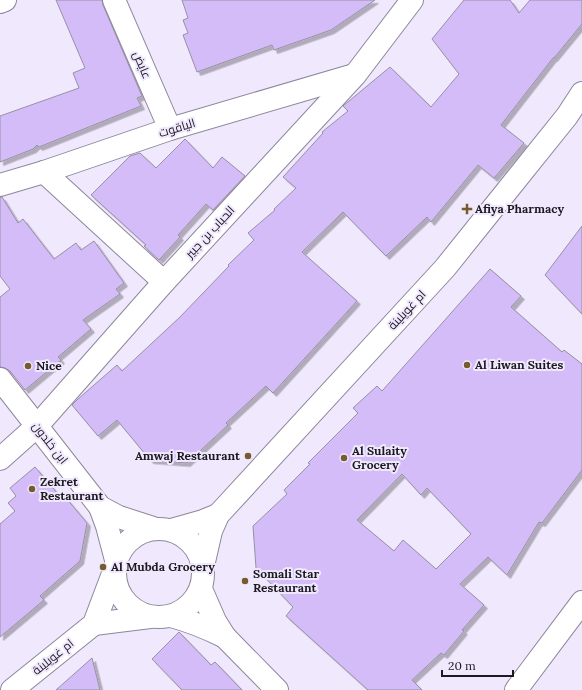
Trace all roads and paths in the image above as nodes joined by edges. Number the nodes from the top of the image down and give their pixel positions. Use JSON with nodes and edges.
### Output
{"nodes":[{"id":1,"x":5,"y":0,"type":"edge"},
{"id":2,"x":114,"y":0,"type":"edge"},
{"id":3,"x":412,"y":0,"type":"edge"},
{"id":4,"x":0,"y":2,"type":"edge"},
{"id":5,"x":355,"y":75,"type":"junction"},
{"id":6,"x":582,"y":93,"type":"edge"},
{"id":7,"x":170,"y":129,"type":"junction"},
{"id":8,"x":44,"y":172,"type":"junction"},
{"id":9,"x":0,"y":185,"type":"edge"},
{"id":10,"x":164,"y":282,"type":"junction"},
{"id":11,"x":0,"y":379,"type":"edge"},
{"id":12,"x":37,"y":426,"type":"junction"},
{"id":13,"x":0,"y":458,"type":"edge"},
{"id":14,"x":100,"y":507,"type":"junction"},
{"id":15,"x":218,"y":514,"type":"junction"},
{"id":16,"x":162,"y":529,"type":"junction"},
{"id":17,"x":115,"y":565,"type":"junction"},
{"id":18,"x":203,"y":566,"type":"junction"},
{"id":19,"x":201,"y":589,"type":"junction"},
{"id":20,"x":582,"y":602,"type":"edge"},
{"id":21,"x":160,"y":616,"type":"junction"},
{"id":22,"x":94,"y":624,"type":"junction"},
{"id":23,"x":225,"y":637,"type":"junction"},
{"id":24,"x":12,"y":690,"type":"edge"},
{"id":25,"x":277,"y":690,"type":"edge"},
{"id":26,"x":516,"y":690,"type":"edge"}],
"edges":[{"from":1,"to":4,"type":"street"},
{"from":2,"to":7,"type":"street","name":"عايض"},
{"from":3,"to":5,"type":"street","name":"الحباب بن جبير"},
{"from":5,"to":7,"type":"street","name":"الياقوت"},
{"from":5,"to":10,"type":"street","name":"الحباب بن جبير"},
{"from":6,"to":15,"type":"street","name":"ام غويلينة"},
{"from":7,"to":8,"type":"street","name":"الياقوت"},
{"from":8,"to":9,"type":"street","name":"الياقوت"},
{"from":8,"to":10,"type":"street"},
{"from":10,"to":12,"type":"street","name":"الحباب بن جبير"},
{"from":11,"to":12,"type":"street","name":"ابن خلدون"},
{"from":12,"to":13,"type":"street","name":"الحباب بن جبير"},
{"from":12,"to":14,"type":"street","name":"ابن خلدون"},
{"from":14,"to":16,"type":"street","name":"ابن خلدون"},
{"from":14,"to":17,"type":"street","name":"ابن خلدون"},
{"from":15,"to":16,"type":"street","name":"ام غويلينة"},
{"from":15,"to":18,"type":"street","name":"ام غويلينة"},
{"from":16,"to":17,"type":"street"},
{"from":16,"to":18,"type":"street"},
{"from":17,"to":21,"type":"street"},
{"from":17,"to":22,"type":"street"},
{"from":18,"to":19,"type":"street"},
{"from":19,"to":21,"type":"street"},
{"from":19,"to":23,"type":"street"},
{"from":20,"to":26,"type":"street"},
{"from":21,"to":22,"type":"street"},
{"from":21,"to":23,"type":"street"},
{"from":22,"to":24,"type":"street","name":"ام غويلينة"},
{"from":23,"to":25,"type":"street"}]}
